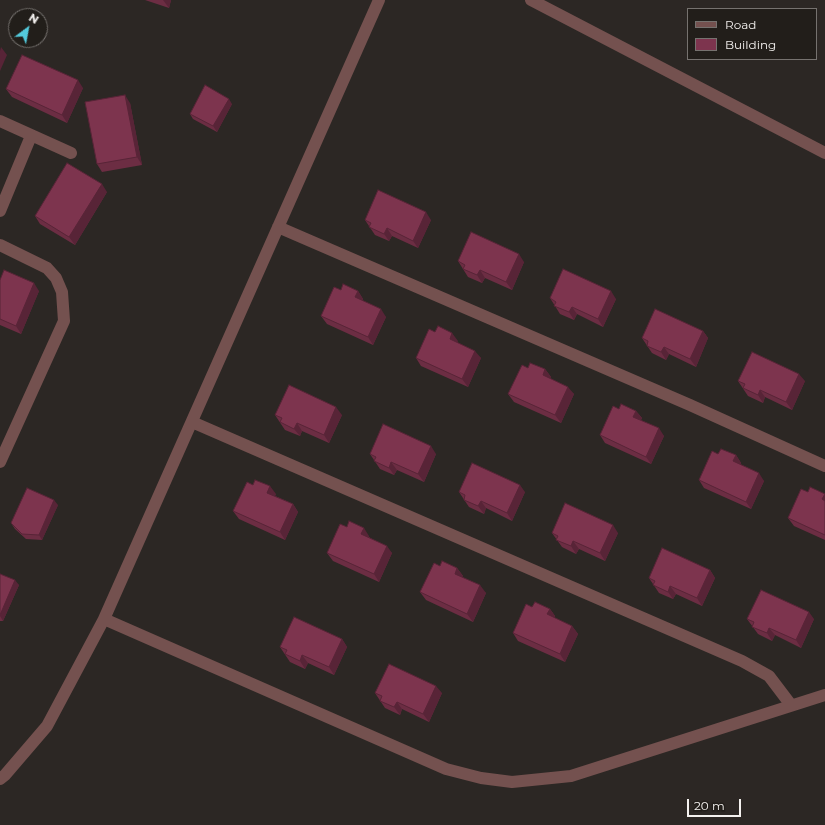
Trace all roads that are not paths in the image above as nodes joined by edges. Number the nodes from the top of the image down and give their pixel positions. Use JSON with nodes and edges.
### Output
{"nodes":[{"id":1,"x":379,"y":0,"type":"edge"},
{"id":2,"x":531,"y":0,"type":"edge"},
{"id":3,"x":0,"y":121,"type":"edge"},
{"id":4,"x":31,"y":136,"type":"junction"},
{"id":5,"x":71,"y":153,"type":"dead end"},
{"id":6,"x":825,"y":153,"type":"edge"},
{"id":7,"x":0,"y":211,"type":"edge"},
{"id":8,"x":278,"y":228,"type":"junction"},
{"id":9,"x":0,"y":245,"type":"edge"},
{"id":10,"x":192,"y":422,"type":"junction"},
{"id":11,"x":0,"y":462,"type":"edge"},
{"id":12,"x":825,"y":466,"type":"edge"},
{"id":13,"x":104,"y":619,"type":"junction"},
{"id":14,"x":825,"y":695,"type":"edge"},
{"id":15,"x":791,"y":705,"type":"junction"},
{"id":16,"x":0,"y":779,"type":"edge"}],
"edges":[{"from":1,"to":8,"type":"street"},
{"from":2,"to":6,"type":"street"},
{"from":3,"to":4,"type":"street"},
{"from":4,"to":5,"type":"street"},
{"from":4,"to":7,"type":"street"},
{"from":8,"to":10,"type":"street"},
{"from":8,"to":12,"type":"street"},
{"from":9,"to":11,"type":"street"},
{"from":10,"to":13,"type":"street"},
{"from":10,"to":15,"type":"street"},
{"from":13,"to":15,"type":"street"},
{"from":13,"to":16,"type":"street"},
{"from":14,"to":15,"type":"street"}]}
